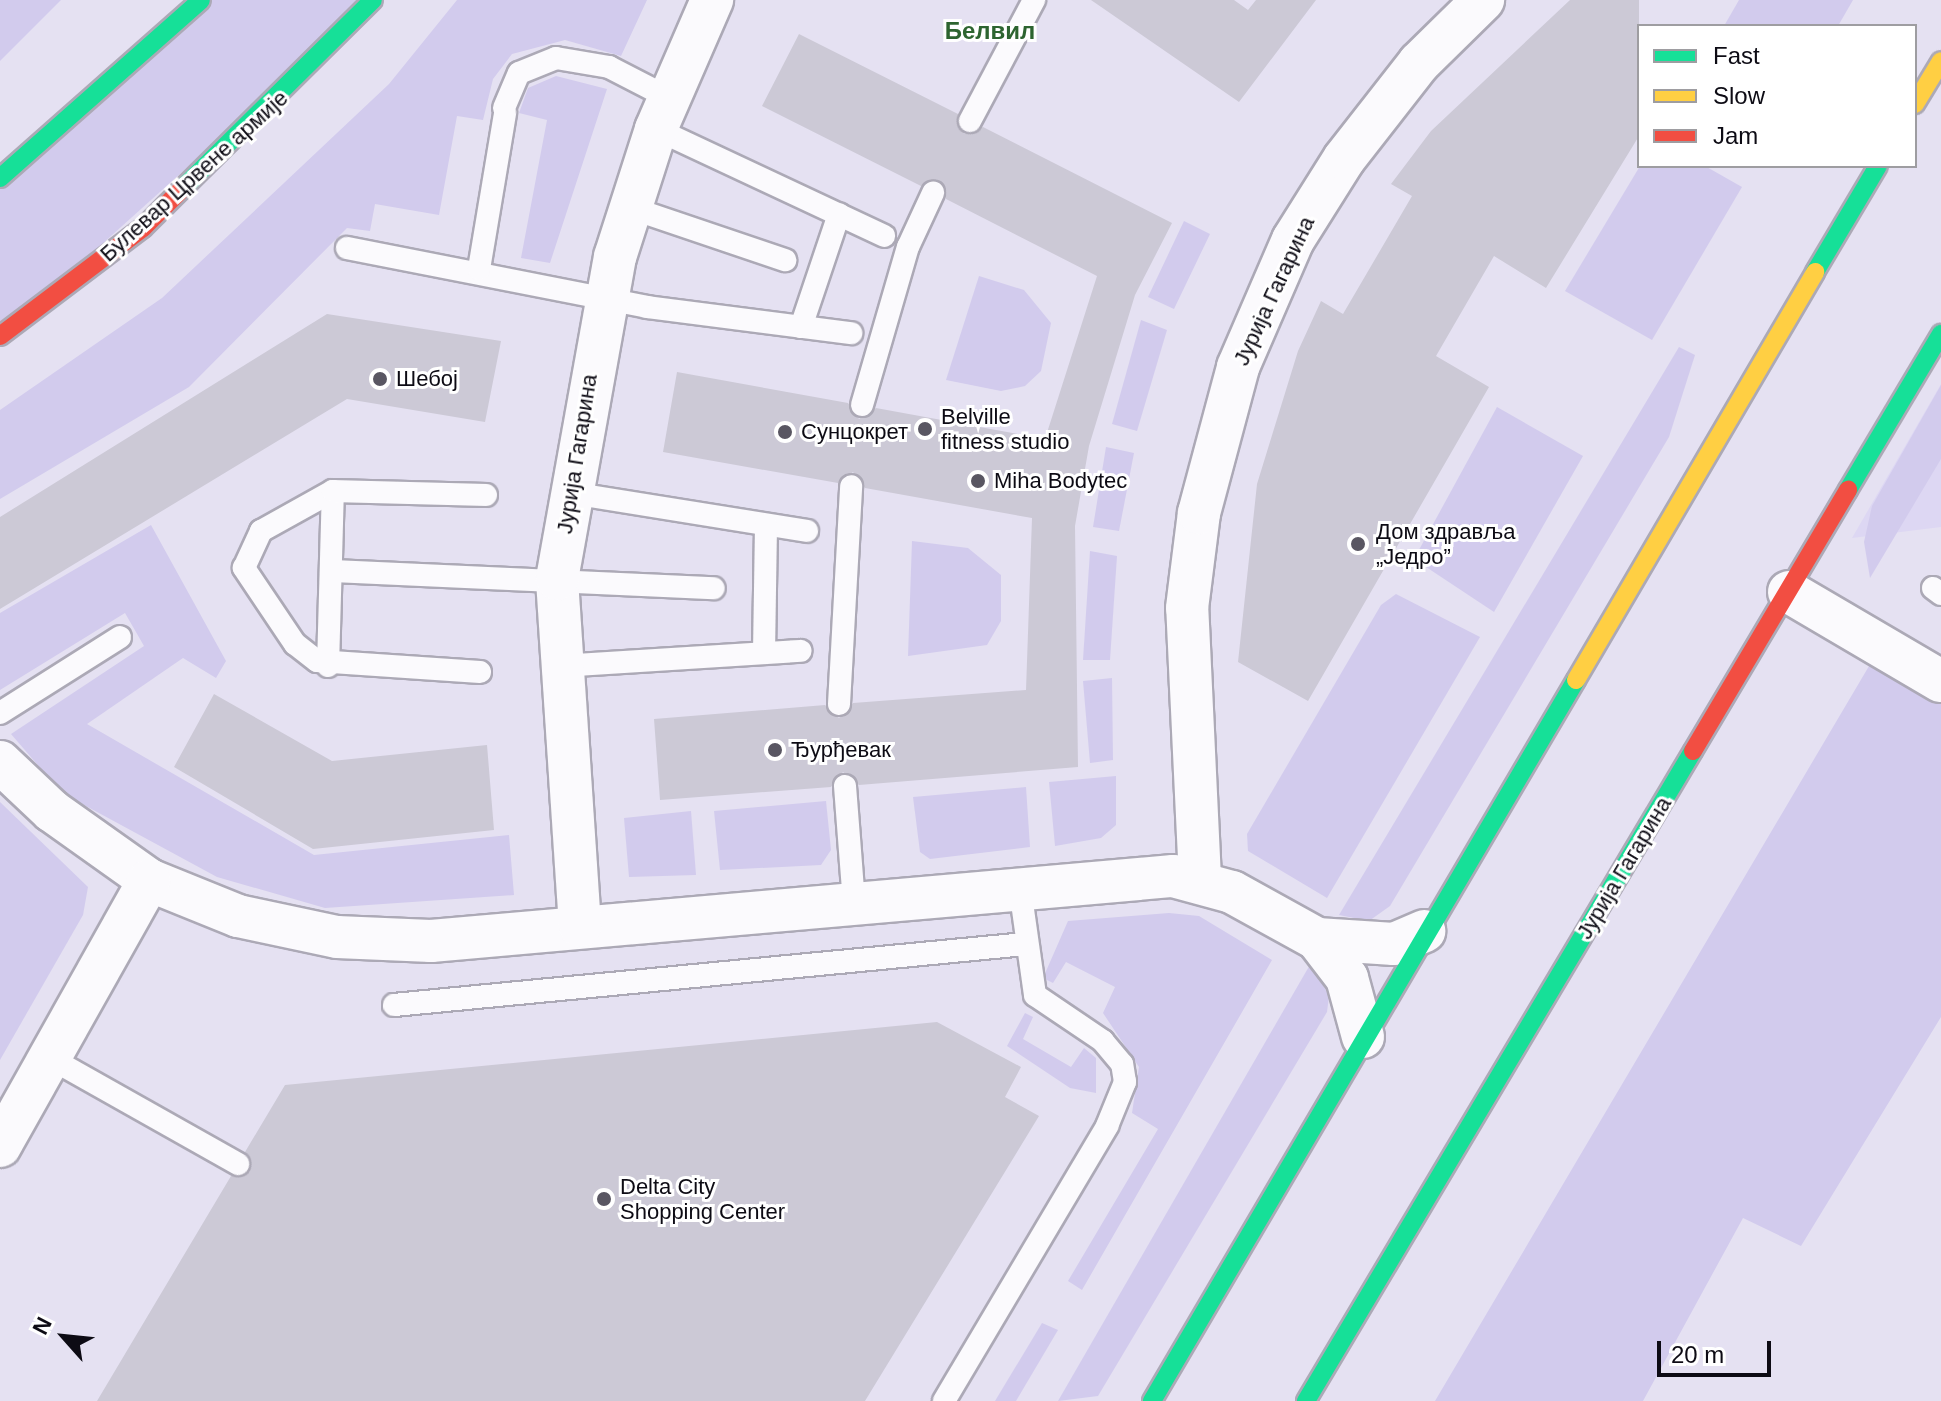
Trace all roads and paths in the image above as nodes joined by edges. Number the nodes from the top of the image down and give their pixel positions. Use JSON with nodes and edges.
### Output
{"nodes":[{"id":1,"x":201,"y":0,"type":"edge"},
{"id":2,"x":373,"y":0,"type":"edge"},
{"id":3,"x":712,"y":0,"type":"edge"},
{"id":4,"x":1034,"y":0,"type":"edge"},
{"id":5,"x":1483,"y":0,"type":"edge"},
{"id":6,"x":1941,"y":61,"type":"edge"},
{"id":7,"x":1917,"y":101,"type":"edge"},
{"id":8,"x":653,"y":103,"type":"junction"},
{"id":9,"x":970,"y":121,"type":"dead end"},
{"id":10,"x":1877,"y":168,"type":"edge"},
{"id":11,"x":0,"y":178,"type":"edge"},
{"id":12,"x":933,"y":193,"type":"dead end"},
{"id":13,"x":631,"y":208,"type":"junction"},
{"id":14,"x":839,"y":214,"type":"junction"},
{"id":15,"x":884,"y":236,"type":"dead end"},
{"id":16,"x":347,"y":248,"type":"dead end"},
{"id":17,"x":785,"y":260,"type":"dead end"},
{"id":18,"x":479,"y":269,"type":"junction"},
{"id":19,"x":605,"y":297,"type":"junction"},
{"id":20,"x":801,"y":327,"type":"junction"},
{"id":21,"x":851,"y":333,"type":"dead end"},
{"id":22,"x":1941,"y":334,"type":"edge"},
{"id":23,"x":0,"y":336,"type":"edge"},
{"id":24,"x":862,"y":405,"type":"dead end"},
{"id":25,"x":851,"y":486,"type":"dead end"},
{"id":26,"x":333,"y":491,"type":"junction"},
{"id":27,"x":571,"y":493,"type":"junction"},
{"id":28,"x":486,"y":495,"type":"dead end"},
{"id":29,"x":766,"y":525,"type":"junction"},
{"id":30,"x":807,"y":531,"type":"dead end"},
{"id":31,"x":333,"y":571,"type":"junction"},
{"id":32,"x":557,"y":579,"type":"junction"},
{"id":33,"x":714,"y":588,"type":"dead end"},
{"id":34,"x":1789,"y":592,"type":"junction"},
{"id":35,"x":120,"y":637,"type":"dead end"},
{"id":36,"x":801,"y":651,"type":"dead end"},
{"id":37,"x":764,"y":653,"type":"junction"},
{"id":38,"x":328,"y":666,"type":"junction"},
{"id":39,"x":560,"y":666,"type":"junction"},
{"id":40,"x":480,"y":672,"type":"dead end"},
{"id":41,"x":1941,"y":681,"type":"edge"},
{"id":42,"x":839,"y":704,"type":"dead end"},
{"id":43,"x":0,"y":713,"type":"edge"},
{"id":44,"x":0,"y":762,"type":"edge"},
{"id":45,"x":845,"y":786,"type":"dead end"},
{"id":46,"x":1200,"y":879,"type":"junction"},
{"id":47,"x":149,"y":880,"type":"junction"},
{"id":48,"x":1020,"y":888,"type":"junction"},
{"id":49,"x":854,"y":903,"type":"junction"},
{"id":50,"x":580,"y":926,"type":"junction"},
{"id":51,"x":1424,"y":931,"type":"junction"},
{"id":52,"x":1317,"y":939,"type":"junction"},
{"id":53,"x":1025,"y":944,"type":"junction"},
{"id":54,"x":394,"y":1005,"type":"dead end"},
{"id":55,"x":1363,"y":1037,"type":"junction"},
{"id":56,"x":50,"y":1058,"type":"junction"},
{"id":57,"x":0,"y":1146,"type":"edge"},
{"id":58,"x":238,"y":1164,"type":"dead end"},
{"id":59,"x":944,"y":1401,"type":"edge"},
{"id":60,"x":1152,"y":1401,"type":"edge"},
{"id":61,"x":1306,"y":1401,"type":"edge"}],
"edges":[{"from":1,"to":11,"type":"main road"},
{"from":2,"to":23,"type":"main road","name":"Булевар Црвене армије"},
{"from":3,"to":8,"type":"street","name":"Јурија Гагарина"},
{"from":4,"to":9,"type":"lane"},
{"from":5,"to":46,"type":"street","name":"Јурија Гагарина"},
{"from":6,"to":7,"type":"main road"},
{"from":8,"to":13,"type":"street","name":"Јурија Гагарина"},
{"from":8,"to":14,"type":"lane"},
{"from":8,"to":18,"type":"lane"},
{"from":10,"to":51,"type":"main road"},
{"from":12,"to":24,"type":"lane"},
{"from":13,"to":17,"type":"lane"},
{"from":13,"to":19,"type":"street","name":"Јурија Гагарина"},
{"from":14,"to":15,"type":"lane"},
{"from":14,"to":20,"type":"lane"},
{"from":16,"to":18,"type":"lane"},
{"from":18,"to":19,"type":"lane"},
{"from":19,"to":20,"type":"lane"},
{"from":19,"to":27,"type":"street","name":"Јурија Гагарина"},
{"from":20,"to":21,"type":"lane"},
{"from":22,"to":34,"type":"main road","name":"Јурија Гагарина"},
{"from":25,"to":42,"type":"lane"},
{"from":26,"to":28,"type":"lane"},
{"from":26,"to":31,"type":"lane"},
{"from":26,"to":38,"type":"lane"},
{"from":27,"to":29,"type":"lane"},
{"from":27,"to":32,"type":"street","name":"Јурија Гагарина"},
{"from":29,"to":30,"type":"lane"},
{"from":29,"to":37,"type":"lane"},
{"from":31,"to":32,"type":"lane"},
{"from":31,"to":38,"type":"lane"},
{"from":32,"to":33,"type":"lane"},
{"from":32,"to":39,"type":"street","name":"Јурија Гагарина"},
{"from":34,"to":41,"type":"street"},
{"from":34,"to":61,"type":"main road","name":"Јурија Гагарина"},
{"from":35,"to":43,"type":"lane"},
{"from":36,"to":37,"type":"lane"},
{"from":37,"to":39,"type":"lane"},
{"from":38,"to":40,"type":"lane"},
{"from":39,"to":50,"type":"street","name":"Јурија Гагарина"},
{"from":44,"to":47,"type":"street"},
{"from":45,"to":49,"type":"lane"},
{"from":46,"to":48,"type":"street"},
{"from":46,"to":52,"type":"street"},
{"from":47,"to":50,"type":"street"},
{"from":47,"to":56,"type":"street"},
{"from":48,"to":49,"type":"street"},
{"from":48,"to":53,"type":"lane"},
{"from":49,"to":50,"type":"street"},
{"from":51,"to":52,"type":"street"},
{"from":51,"to":55,"type":"main road"},
{"from":52,"to":55,"type":"street"},
{"from":53,"to":54,"type":"lane"},
{"from":53,"to":59,"type":"lane"},
{"from":55,"to":60,"type":"main road"},
{"from":56,"to":57,"type":"street"},
{"from":56,"to":58,"type":"lane"}]}
